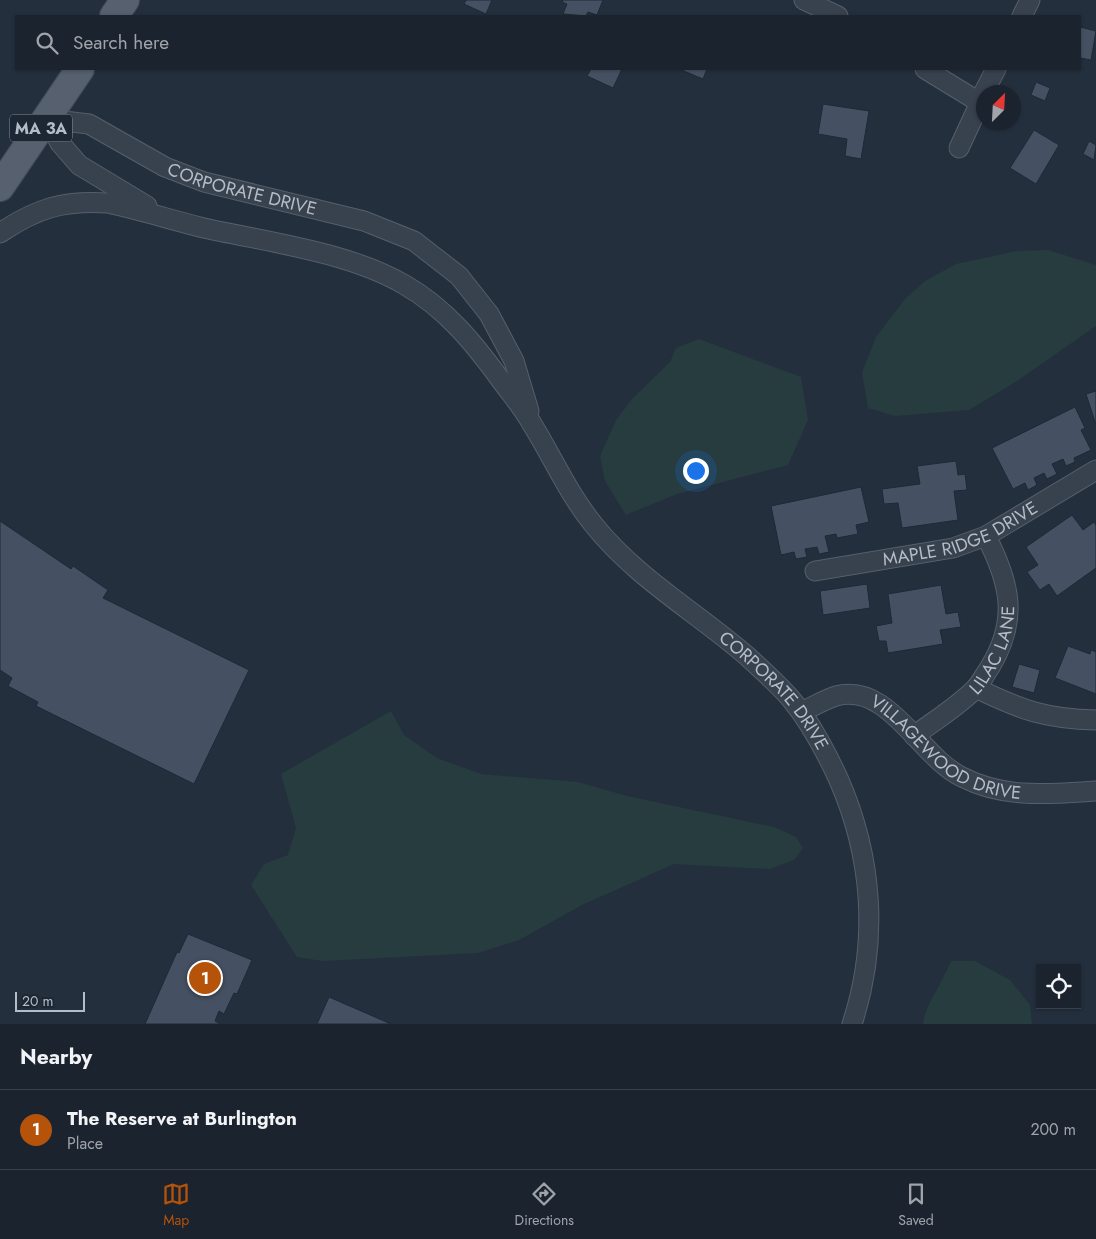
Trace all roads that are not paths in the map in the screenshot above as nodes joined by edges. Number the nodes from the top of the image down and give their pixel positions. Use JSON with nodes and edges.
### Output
{"nodes":[{"id":1,"x":125,"y":0,"type":"edge"},
{"id":2,"x":804,"y":0,"type":"edge"},
{"id":3,"x":1030,"y":0,"type":"edge"},
{"id":4,"x":115,"y":15,"type":"edge"},
{"id":5,"x":836,"y":15,"type":"edge"},
{"id":6,"x":1022,"y":15,"type":"edge"},
{"id":7,"x":79,"y":70,"type":"edge"},
{"id":8,"x":927,"y":70,"type":"edge"},
{"id":9,"x":995,"y":70,"type":"edge"},
{"id":10,"x":988,"y":85,"type":"edge"},
{"id":11,"x":976,"y":93,"type":"edge"},
{"id":12,"x":976,"y":110,"type":"edge"},
{"id":13,"x":47,"y":119,"type":"junction"},
{"id":14,"x":959,"y":148,"type":"dead end"},
{"id":15,"x":0,"y":187,"type":"edge"},
{"id":16,"x":201,"y":227,"type":"junction"},
{"id":17,"x":0,"y":233,"type":"edge"},
{"id":18,"x":532,"y":424,"type":"junction"},
{"id":19,"x":1096,"y":470,"type":"edge"},
{"id":20,"x":986,"y":536,"type":"junction"},
{"id":21,"x":815,"y":571,"type":"dead end"},
{"id":22,"x":976,"y":688,"type":"junction"},
{"id":23,"x":801,"y":712,"type":"junction"},
{"id":24,"x":1096,"y":720,"type":"edge"},
{"id":25,"x":914,"y":736,"type":"junction"},
{"id":26,"x":1096,"y":791,"type":"edge"},
{"id":27,"x":852,"y":1024,"type":"edge"}],
"edges":[{"from":1,"to":4,"type":"main road"},
{"from":2,"to":5,"type":"street"},
{"from":3,"to":6,"type":"street"},
{"from":7,"to":13,"type":"main road","number":"MA 3A"},
{"from":8,"to":11,"type":"street"},
{"from":9,"to":10,"type":"street"},
{"from":12,"to":14,"type":"street"},
{"from":13,"to":15,"type":"main road","number":"MA 3A"},
{"from":13,"to":16,"type":"street","name":"CORPORATE DRIVE"},
{"from":13,"to":18,"type":"street","name":"CORPORATE DRIVE"},
{"from":16,"to":17,"type":"street","name":"CORPORATE DRIVE"},
{"from":16,"to":18,"type":"street","name":"CORPORATE DRIVE"},
{"from":18,"to":23,"type":"street","name":"CORPORATE DRIVE"},
{"from":19,"to":20,"type":"street","name":"MAPLE RIDGE DRIVE"},
{"from":20,"to":21,"type":"street","name":"MAPLE RIDGE DRIVE"},
{"from":20,"to":22,"type":"street","name":"LILAC LANE"},
{"from":22,"to":24,"type":"street"},
{"from":22,"to":25,"type":"street","name":"LILAC LANE"},
{"from":23,"to":25,"type":"street","name":"VILLAGEWOOD DRIVE"},
{"from":23,"to":27,"type":"street","name":"CORPORATE DRIVE"},
{"from":25,"to":26,"type":"street","name":"VILLAGEWOOD DRIVE"}]}
